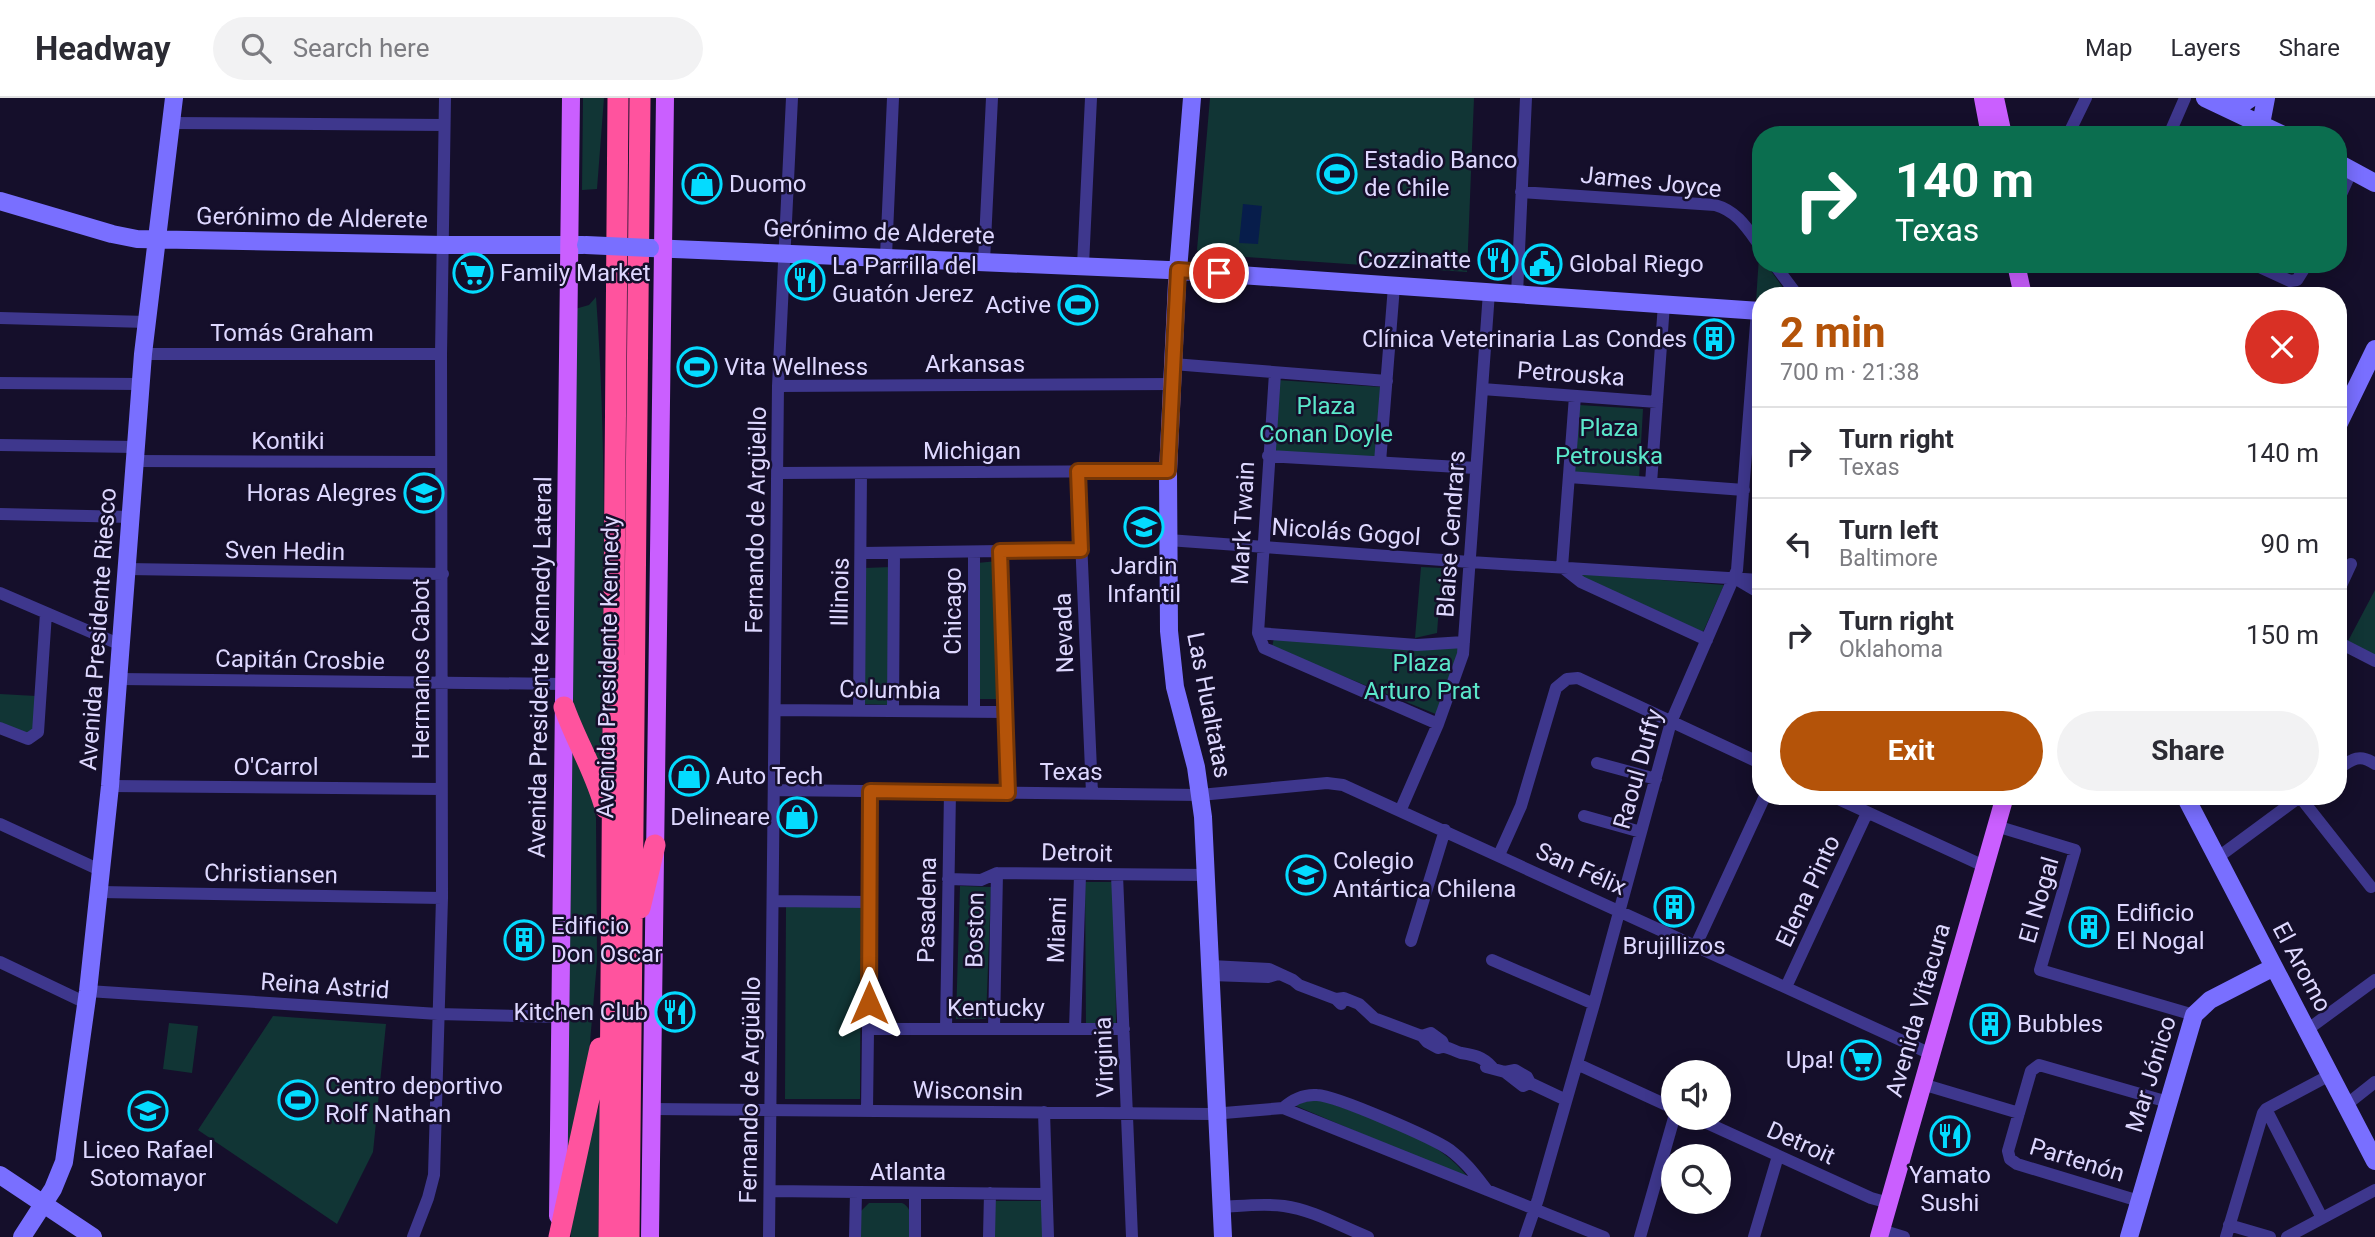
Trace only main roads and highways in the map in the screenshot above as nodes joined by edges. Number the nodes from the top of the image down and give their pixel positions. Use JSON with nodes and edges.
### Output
{"nodes":[{"id":1,"x":174,"y":98,"type":"edge"},
{"id":2,"x":571,"y":98,"type":"edge"},
{"id":3,"x":618,"y":98,"type":"edge"},
{"id":4,"x":640,"y":98,"type":"edge"},
{"id":5,"x":665,"y":98,"type":"edge"},
{"id":6,"x":1192,"y":98,"type":"edge"},
{"id":7,"x":1983,"y":98,"type":"edge"},
{"id":8,"x":1995,"y":98,"type":"edge"},
{"id":9,"x":2251,"y":98,"type":"edge"},
{"id":10,"x":2266,"y":98,"type":"edge"},
{"id":11,"x":2213,"y":102,"type":"edge"},
{"id":12,"x":1988,"y":126,"type":"edge"},
{"id":13,"x":2001,"y":126,"type":"edge"},
{"id":14,"x":2261,"y":126,"type":"edge"},
{"id":15,"x":2270,"y":126,"type":"edge"},
{"id":16,"x":2347,"y":167,"type":"edge"},
{"id":17,"x":2375,"y":183,"type":"edge"},
{"id":18,"x":0,"y":201,"type":"edge"},
{"id":19,"x":157,"y":239,"type":"junction"},
{"id":20,"x":578,"y":245,"type":"junction"},
{"id":21,"x":657,"y":248,"type":"junction"},
{"id":22,"x":1178,"y":270,"type":"junction"},
{"id":23,"x":1752,"y":310,"type":"edge"},
{"id":24,"x":2373,"y":357,"type":"edge"},
{"id":25,"x":2347,"y":408,"type":"edge"},
{"id":26,"x":564,"y":707,"type":"junction"},
{"id":27,"x":2002,"y":805,"type":"edge"},
{"id":28,"x":2190,"y":805,"type":"edge"},
{"id":29,"x":655,"y":845,"type":"junction"},
{"id":30,"x":611,"y":851,"type":"junction"},
{"id":31,"x":631,"y":962,"type":"junction"},
{"id":32,"x":2274,"y":967,"type":"junction"},
{"id":33,"x":610,"y":984,"type":"junction"},
{"id":34,"x":2375,"y":1161,"type":"edge"},
{"id":35,"x":0,"y":1175,"type":"edge"},
{"id":36,"x":49,"y":1207,"type":"junction"},
{"id":37,"x":1880,"y":1234,"type":"edge"},
{"id":38,"x":22,"y":1237,"type":"edge"},
{"id":39,"x":93,"y":1237,"type":"edge"},
{"id":40,"x":558,"y":1237,"type":"edge"},
{"id":41,"x":609,"y":1237,"type":"edge"},
{"id":42,"x":629,"y":1237,"type":"edge"},
{"id":43,"x":650,"y":1237,"type":"edge"},
{"id":44,"x":1223,"y":1237,"type":"edge"},
{"id":45,"x":2129,"y":1237,"type":"edge"}],
"edges":[{"from":1,"to":19,"type":"main road","name":"Avenida Presidente Riesco"},
{"from":2,"to":20,"type":"main road","name":"Avenida Presidente Kennedy Lateral"},
{"from":3,"to":30,"type":"highway","name":"Avenida Presidente Kennedy"},
{"from":4,"to":31,"type":"highway","name":"Avenida Presidente Kennedy"},
{"from":5,"to":21,"type":"main road"},
{"from":6,"to":22,"type":"main road","name":"Las Hualtatas"},
{"from":7,"to":12,"type":"main road"},
{"from":8,"to":13,"type":"main road"},
{"from":9,"to":11,"type":"main road"},
{"from":10,"to":15,"type":"main road"},
{"from":11,"to":14,"type":"main road"},
{"from":16,"to":17,"type":"main road"},
{"from":18,"to":19,"type":"main road","name":"Gerónimo de Alderete"},
{"from":19,"to":20,"type":"main road","name":"Gerónimo de Alderete"},
{"from":19,"to":36,"type":"main road","name":"Avenida Presidente Riesco"},
{"from":20,"to":21,"type":"main road","name":"Gerónimo de Alderete","bridge":true},
{"from":20,"to":26,"type":"main road","name":"Avenida Presidente Kennedy Lateral"},
{"from":21,"to":22,"type":"main road","name":"Gerónimo de Alderete"},
{"from":21,"to":29,"type":"main road"},
{"from":22,"to":23,"type":"main road","name":"Gerónimo de Alderete"},
{"from":22,"to":44,"type":"main road","name":"Las Hualtatas"},
{"from":24,"to":25,"type":"main road"},
{"from":26,"to":30,"type":"highway"},
{"from":26,"to":40,"type":"main road","name":"Avenida Presidente Kennedy Lateral"},
{"from":27,"to":37,"type":"main road","name":"Avenida Vitacura"},
{"from":28,"to":32,"type":"main road","name":"El Aromo"},
{"from":29,"to":31,"type":"highway"},
{"from":29,"to":43,"type":"main road"},
{"from":30,"to":33,"type":"highway","name":"Avenida Presidente Kennedy"},
{"from":31,"to":42,"type":"highway","name":"Avenida Presidente Kennedy"},
{"from":32,"to":34,"type":"main road","name":"El Aromo"},
{"from":32,"to":45,"type":"main road","name":"Mar Jónico"},
{"from":33,"to":40,"type":"highway"},
{"from":33,"to":41,"type":"highway","name":"Avenida Presidente Kennedy"},
{"from":35,"to":36,"type":"main road"},
{"from":36,"to":38,"type":"main road","name":"Avenida Presidente Riesco"},
{"from":36,"to":39,"type":"main road"}]}
